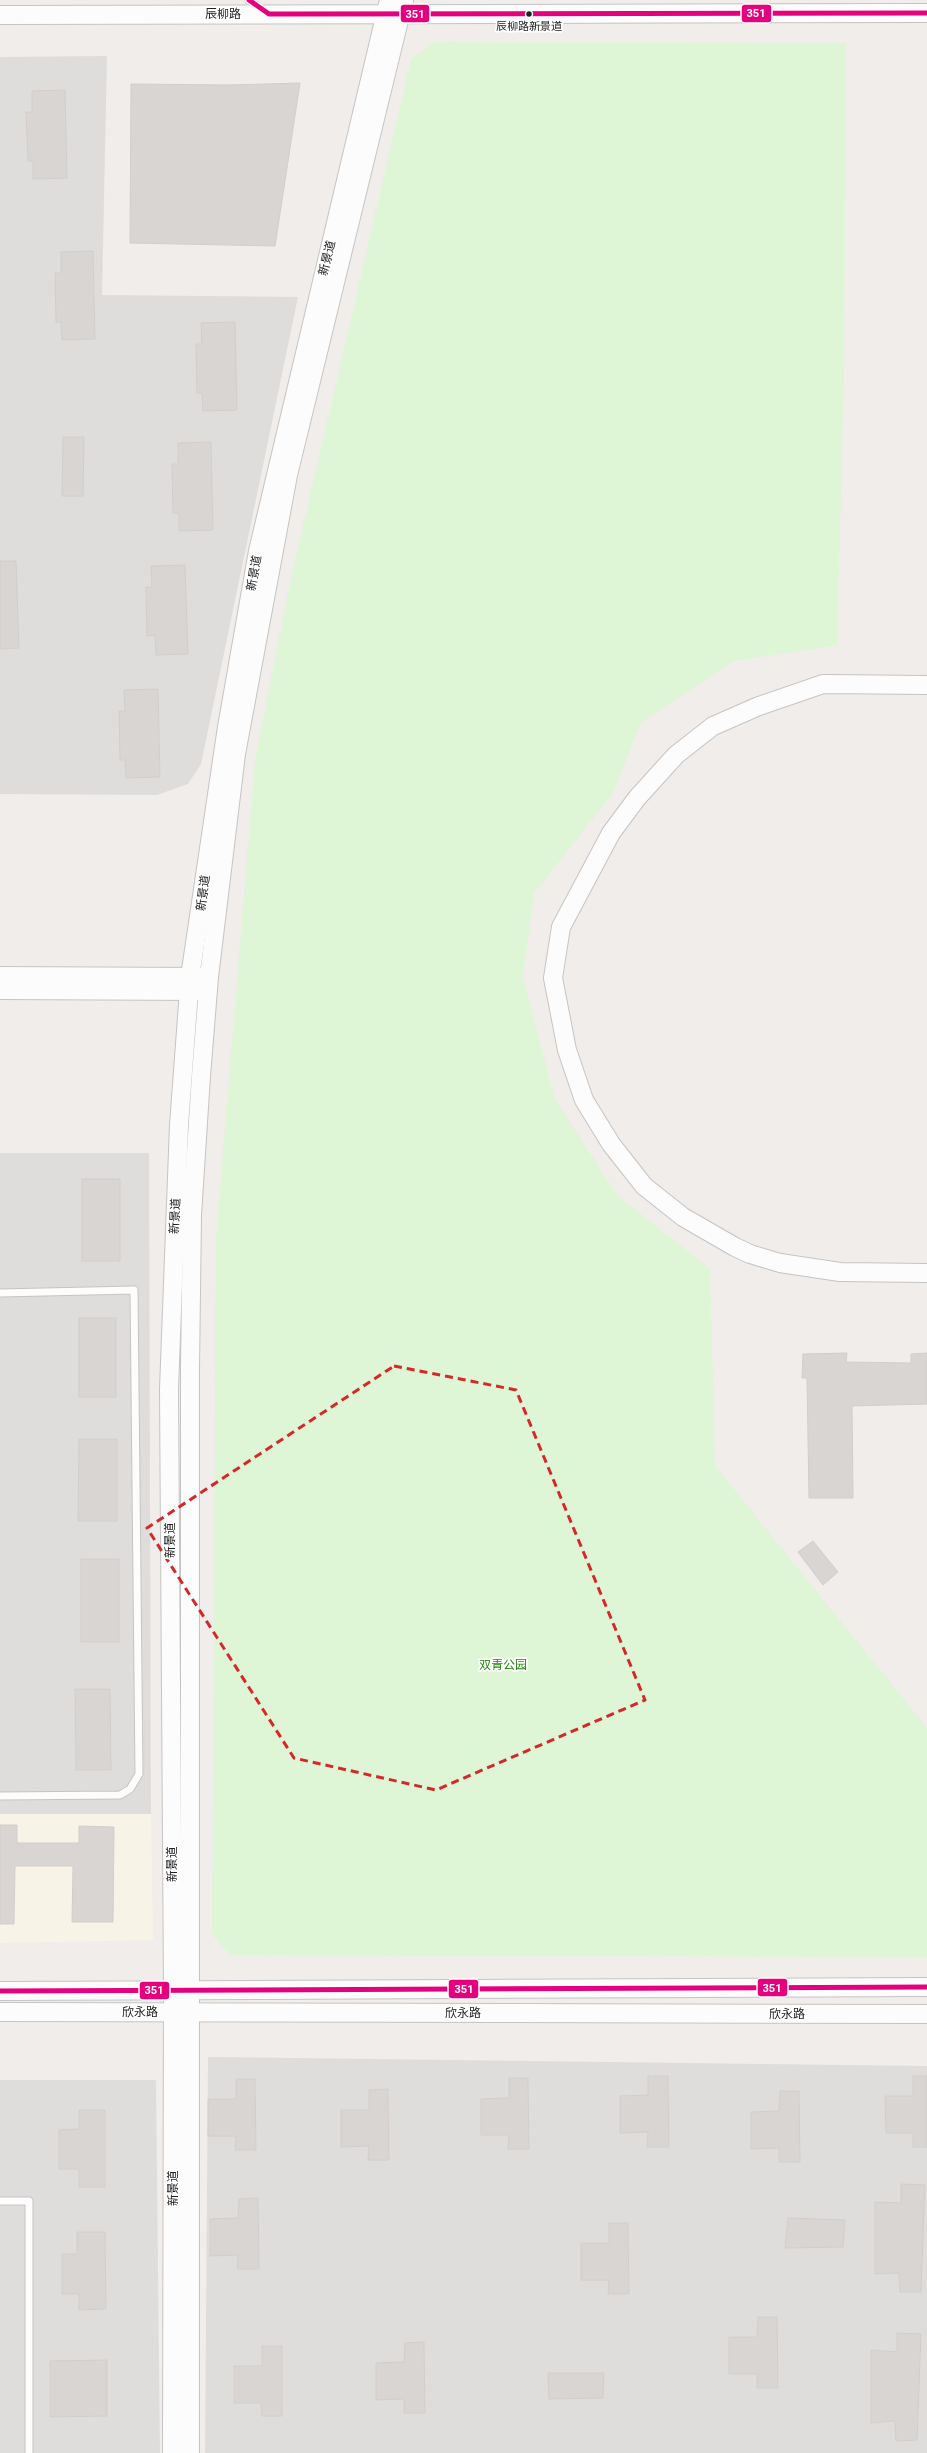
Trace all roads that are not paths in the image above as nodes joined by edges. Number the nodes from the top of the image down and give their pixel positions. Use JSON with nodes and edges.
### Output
{"nodes":[{"id":1,"x":249,"y":0,"type":"edge"},
{"id":2,"x":395,"y":7,"type":"edge"},
{"id":3,"x":927,"y":13,"type":"edge"},
{"id":4,"x":269,"y":14,"type":"junction"},
{"id":5,"x":0,"y":15,"type":"edge"},
{"id":6,"x":927,"y":685,"type":"edge"},
{"id":7,"x":0,"y":976,"type":"edge"},
{"id":8,"x":190,"y":984,"type":"junction"},
{"id":9,"x":208,"y":984,"type":"junction"},
{"id":10,"x":0,"y":990,"type":"edge"},
{"id":11,"x":927,"y":1273,"type":"edge"},
{"id":12,"x":0,"y":1293,"type":"edge"},
{"id":13,"x":0,"y":1796,"type":"edge"},
{"id":14,"x":927,"y":1988,"type":"edge"},
{"id":15,"x":0,"y":1991,"type":"edge"},
{"id":16,"x":181,"y":1991,"type":"junction"},
{"id":17,"x":0,"y":2012,"type":"edge"},
{"id":18,"x":181,"y":2012,"type":"junction"},
{"id":19,"x":927,"y":2014,"type":"edge"},
{"id":20,"x":0,"y":2201,"type":"edge"},
{"id":21,"x":28,"y":2453,"type":"edge"},
{"id":22,"x":172,"y":2453,"type":"edge"},
{"id":23,"x":190,"y":2453,"type":"edge"}],
"edges":[{"from":1,"to":4,"type":"lane"},
{"from":2,"to":3,"type":"street","name":"辰柳路"},
{"from":2,"to":4,"type":"street","name":"辰柳路"},
{"from":2,"to":8,"type":"street","name":"新景道"},
{"from":2,"to":9,"type":"street","name":"新景道"},
{"from":4,"to":5,"type":"street","name":"辰柳路"},
{"from":6,"to":11,"type":"street"},
{"from":7,"to":8,"type":"street"},
{"from":8,"to":9,"type":"street"},
{"from":8,"to":10,"type":"street"},
{"from":8,"to":16,"type":"street","name":"新景道"},
{"from":9,"to":16,"type":"street","name":"新景道"},
{"from":12,"to":13,"type":"lane"},
{"from":14,"to":16,"type":"street","name":"欣永路"},
{"from":15,"to":16,"type":"street","name":"欣永路"},
{"from":16,"to":18,"type":"street","name":"新景道"},
{"from":17,"to":18,"type":"street","name":"欣永路"},
{"from":18,"to":19,"type":"street","name":"欣永路"},
{"from":18,"to":22,"type":"street","name":"新景道"},
{"from":18,"to":23,"type":"street","name":"新景道"},
{"from":20,"to":21,"type":"lane"}]}
